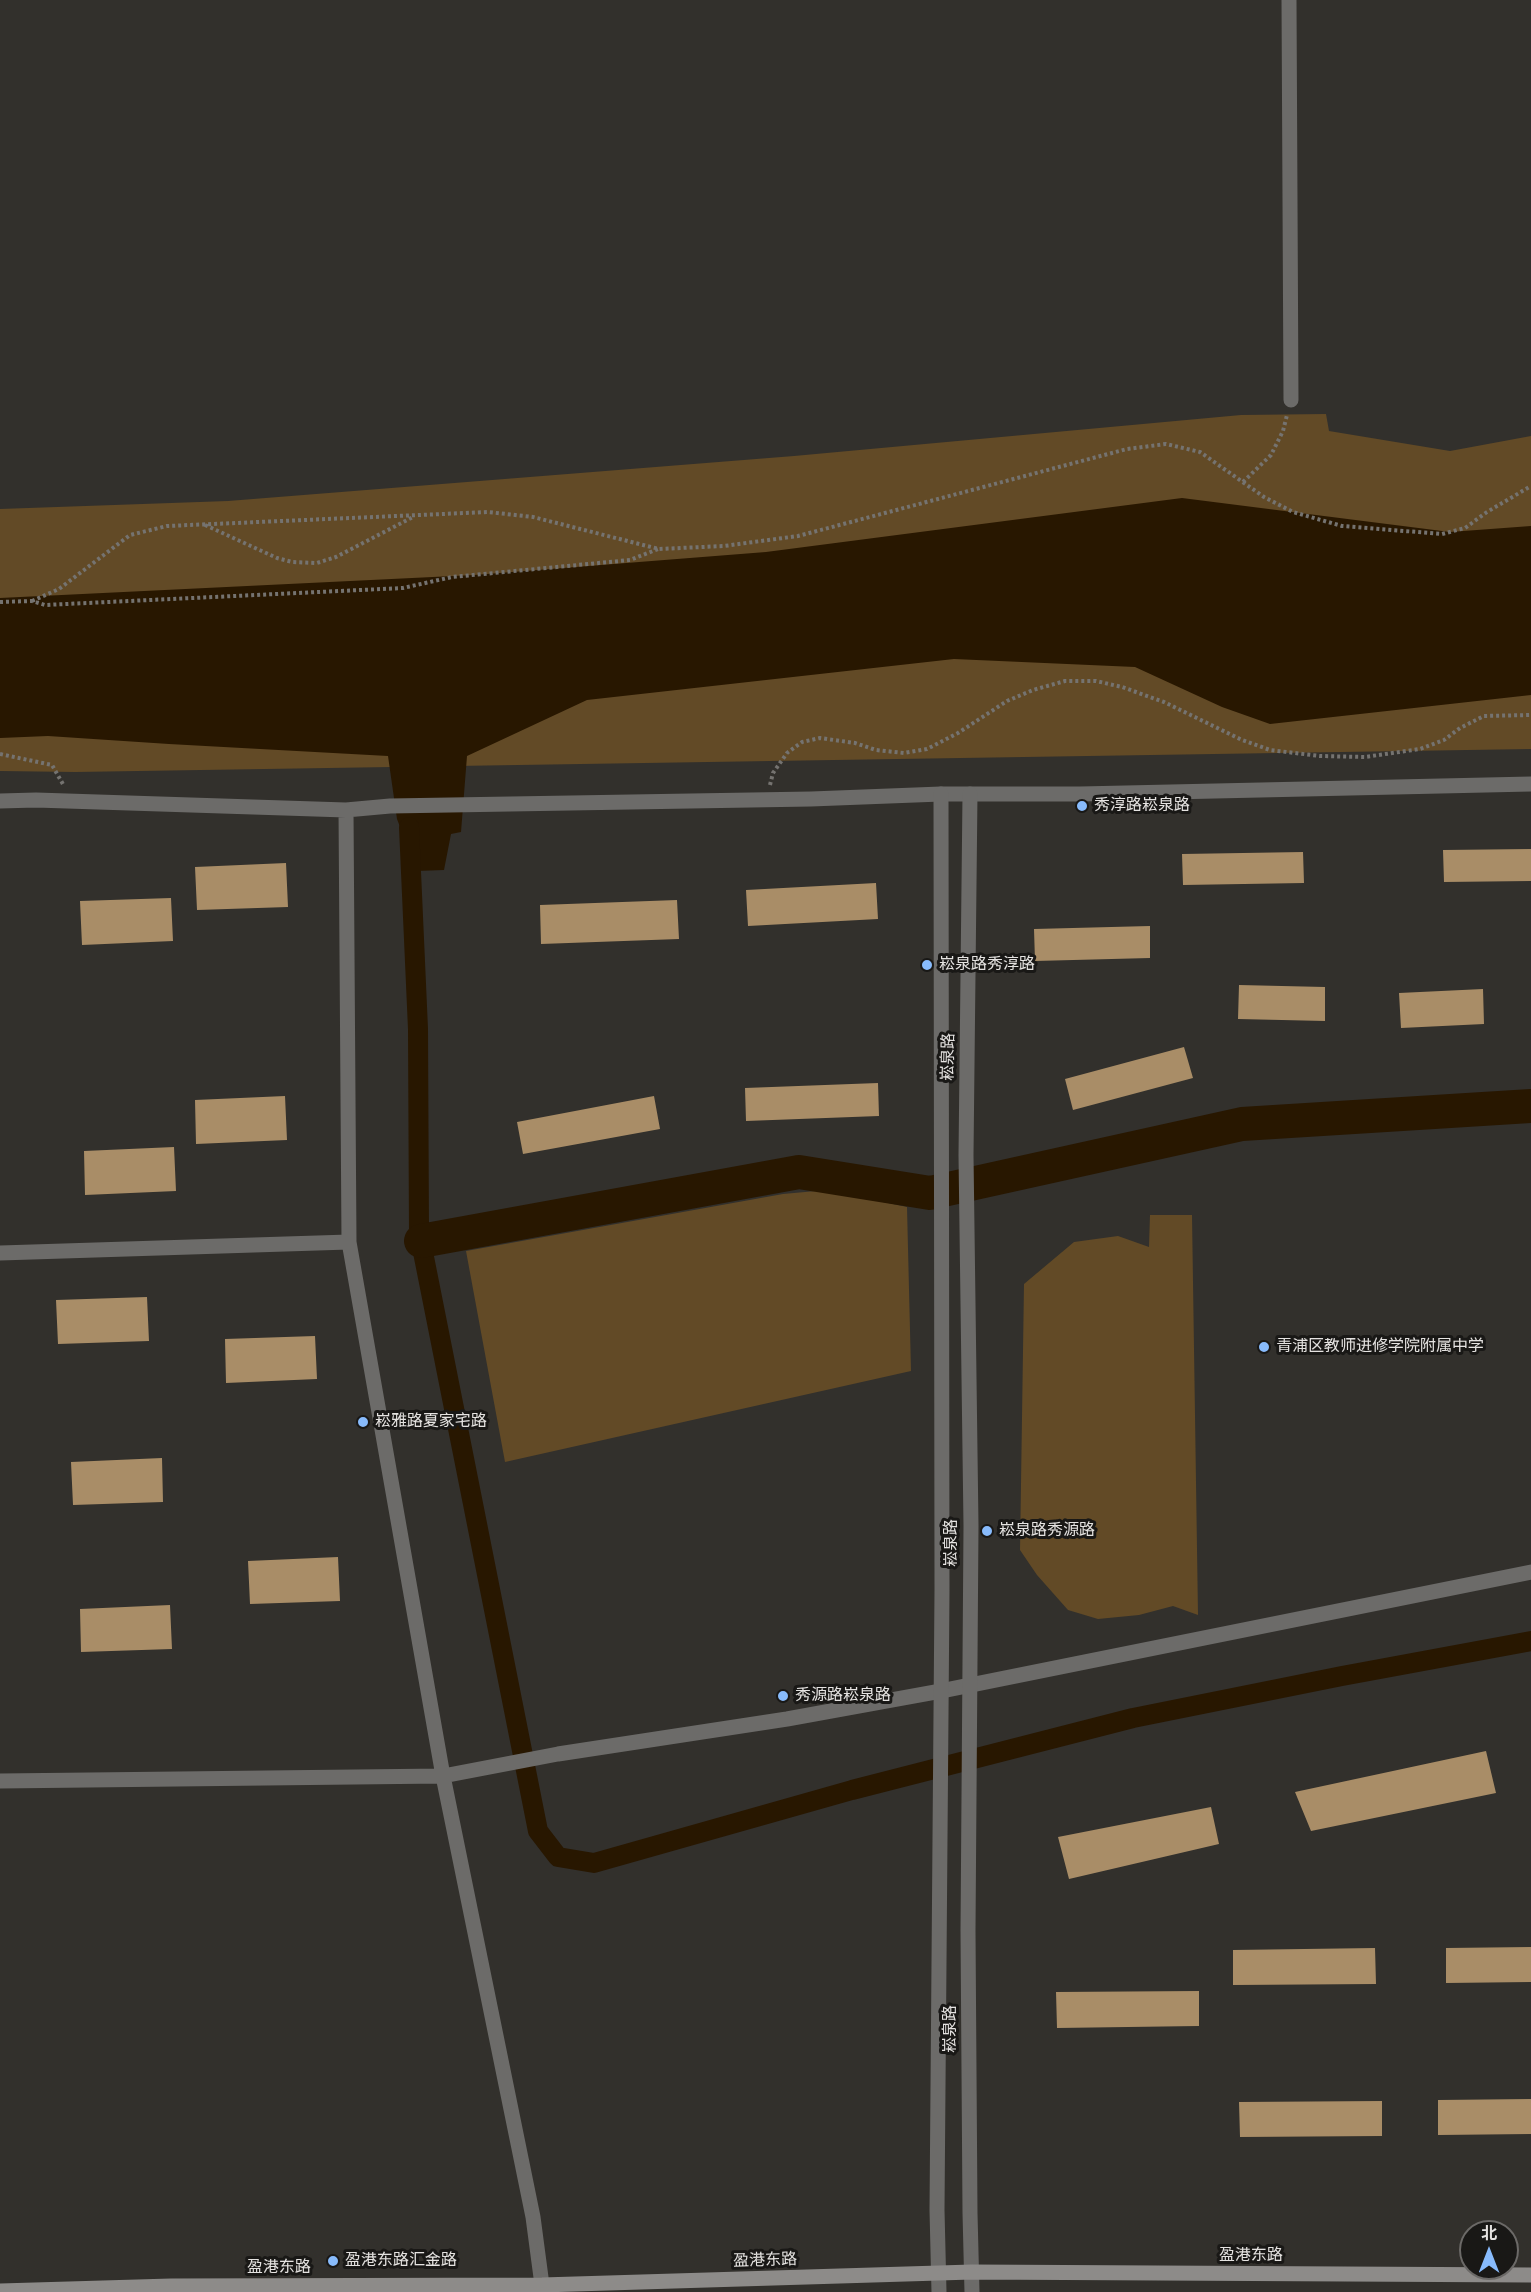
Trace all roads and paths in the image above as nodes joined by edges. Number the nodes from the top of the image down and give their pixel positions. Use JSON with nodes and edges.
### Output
{"nodes":[{"id":1,"x":1289,"y":0,"type":"edge"},
{"id":2,"x":1291,"y":400,"type":"joint"},
{"id":3,"x":1243,"y":482,"type":"junction"},
{"id":4,"x":1531,"y":486,"type":"edge"},
{"id":5,"x":416,"y":515,"type":"junction"},
{"id":6,"x":204,"y":525,"type":"junction"},
{"id":7,"x":659,"y":549,"type":"junction"},
{"id":8,"x":32,"y":601,"type":"junction"},
{"id":9,"x":0,"y":602,"type":"edge"},
{"id":10,"x":1531,"y":714,"type":"edge"},
{"id":11,"x":0,"y":754,"type":"edge"},
{"id":12,"x":1531,"y":784,"type":"edge"},
{"id":13,"x":941,"y":794,"type":"junction"},
{"id":14,"x":970,"y":794,"type":"junction"},
{"id":15,"x":765,"y":800,"type":"junction"},
{"id":16,"x":0,"y":801,"type":"edge"},
{"id":17,"x":73,"y":801,"type":"junction"},
{"id":18,"x":346,"y":810,"type":"junction"},
{"id":19,"x":349,"y":1242,"type":"junction"},
{"id":20,"x":0,"y":1253,"type":"edge"},
{"id":21,"x":1531,"y":1572,"type":"edge"},
{"id":22,"x":970,"y":1684,"type":"junction"},
{"id":23,"x":940,"y":1690,"type":"junction"},
{"id":24,"x":443,"y":1776,"type":"junction"},
{"id":25,"x":0,"y":1781,"type":"edge"},
{"id":26,"x":972,"y":2272,"type":"junction"},
{"id":27,"x":939,"y":2274,"type":"junction"},
{"id":28,"x":1531,"y":2275,"type":"edge"},
{"id":29,"x":542,"y":2285,"type":"junction"},
{"id":30,"x":0,"y":2291,"type":"edge"},
{"id":31,"x":939,"y":2292,"type":"edge"},
{"id":32,"x":972,"y":2292,"type":"edge"}],
"edges":[{"from":1,"to":2,"type":"street"},
{"from":2,"to":3,"type":"path"},
{"from":3,"to":4,"type":"path"},
{"from":3,"to":7,"type":"path"},
{"from":5,"to":6,"type":"path"},
{"from":5,"to":6,"type":"path"},
{"from":5,"to":7,"type":"path"},
{"from":6,"to":8,"type":"path"},
{"from":7,"to":8,"type":"path"},
{"from":8,"to":9,"type":"path"},
{"from":10,"to":15,"type":"path"},
{"from":11,"to":17,"type":"path"},
{"from":12,"to":14,"type":"street"},
{"from":13,"to":14,"type":"street"},
{"from":13,"to":15,"type":"street"},
{"from":13,"to":23,"type":"street","name":"崧泉路"},
{"from":14,"to":22,"type":"street","name":"崧泉路"},
{"from":15,"to":18,"type":"street"},
{"from":16,"to":17,"type":"street"},
{"from":17,"to":18,"type":"street"},
{"from":18,"to":19,"type":"street"},
{"from":19,"to":20,"type":"street"},
{"from":19,"to":24,"type":"street"},
{"from":21,"to":22,"type":"street"},
{"from":22,"to":23,"type":"street"},
{"from":22,"to":26,"type":"street","name":"崧泉路"},
{"from":23,"to":24,"type":"street"},
{"from":23,"to":27,"type":"street","name":"崧泉路"},
{"from":24,"to":25,"type":"street"},
{"from":24,"to":29,"type":"street"},
{"from":26,"to":27,"type":"main road","name":"盈港东路"},
{"from":26,"to":28,"type":"main road","name":"盈港东路"},
{"from":26,"to":32,"type":"street","name":"崧泉路"},
{"from":27,"to":29,"type":"main road","name":"盈港东路"},
{"from":27,"to":31,"type":"street","name":"崧泉路"},
{"from":29,"to":30,"type":"main road","name":"盈港东路"}]}
